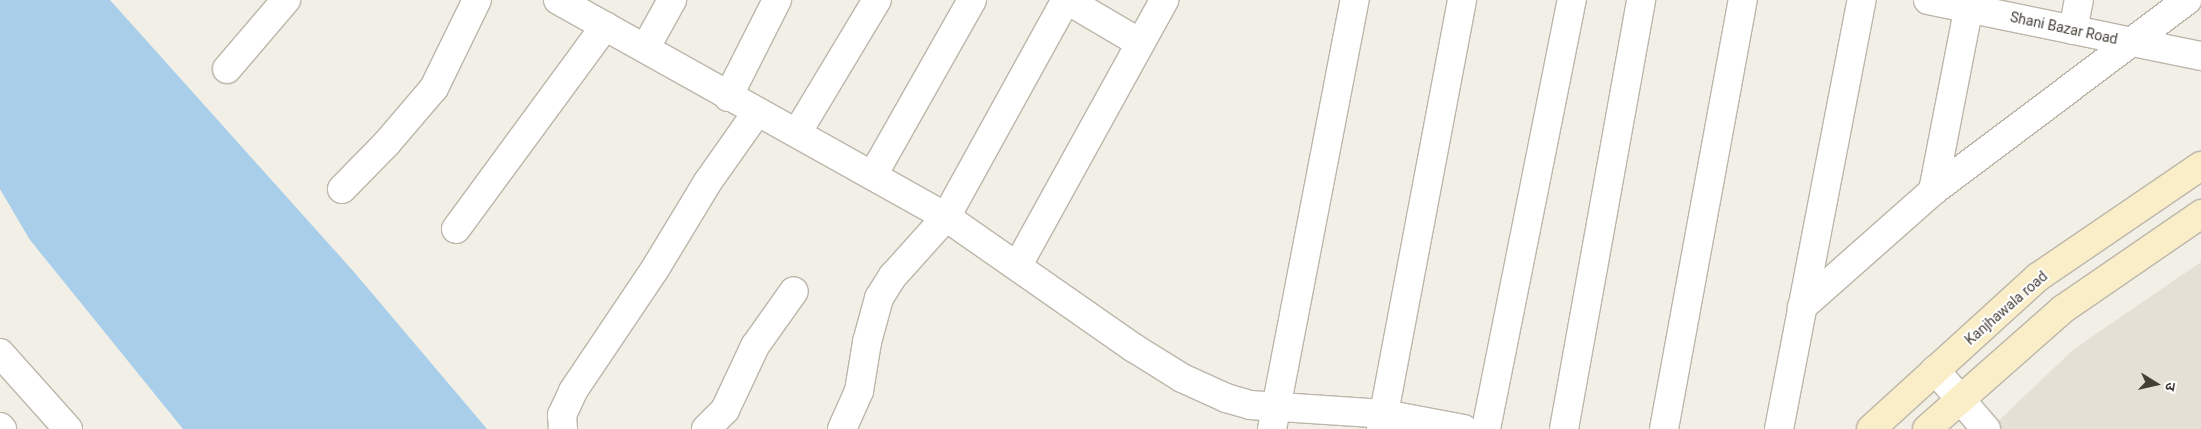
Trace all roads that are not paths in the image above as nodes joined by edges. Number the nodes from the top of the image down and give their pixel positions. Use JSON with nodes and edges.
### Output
{"nodes":[{"id":1,"x":286,"y":0,"type":"edge"},
{"id":2,"x":477,"y":0,"type":"edge"},
{"id":3,"x":672,"y":0,"type":"edge"},
{"id":4,"x":778,"y":0,"type":"edge"},
{"id":5,"x":877,"y":0,"type":"edge"},
{"id":6,"x":972,"y":0,"type":"edge"},
{"id":7,"x":1066,"y":0,"type":"edge"},
{"id":8,"x":1164,"y":0,"type":"edge"},
{"id":9,"x":1355,"y":0,"type":"edge"},
{"id":10,"x":1462,"y":0,"type":"edge"},
{"id":11,"x":1572,"y":0,"type":"edge"},
{"id":12,"x":1641,"y":0,"type":"edge"},
{"id":13,"x":1743,"y":0,"type":"edge"},
{"id":14,"x":1862,"y":0,"type":"edge"},
{"id":15,"x":1928,"y":0,"type":"edge"},
{"id":16,"x":2079,"y":0,"type":"edge"},
{"id":17,"x":2187,"y":0,"type":"edge"},
{"id":18,"x":561,"y":1,"type":"edge"},
{"id":19,"x":1969,"y":4,"type":"edge"},
{"id":20,"x":606,"y":26,"type":"junction"},
{"id":21,"x":2072,"y":30,"type":"junction"},
{"id":22,"x":2132,"y":42,"type":"junction"},
{"id":23,"x":1140,"y":43,"type":"junction"},
{"id":24,"x":646,"y":47,"type":"junction"},
{"id":25,"x":2201,"y":56,"type":"edge"},
{"id":26,"x":227,"y":69,"type":"dead end"},
{"id":27,"x":728,"y":97,"type":"junction"},
{"id":28,"x":757,"y":112,"type":"junction"},
{"id":29,"x":797,"y":133,"type":"junction"},
{"id":30,"x":2201,"y":166,"type":"edge"},
{"id":31,"x":873,"y":175,"type":"junction"},
{"id":32,"x":342,"y":189,"type":"dead end"},
{"id":33,"x":1933,"y":191,"type":"junction"},
{"id":34,"x":2201,"y":214,"type":"edge"},
{"id":35,"x":946,"y":217,"type":"junction"},
{"id":36,"x":456,"y":229,"type":"dead end"},
{"id":37,"x":1018,"y":265,"type":"junction"},
{"id":38,"x":794,"y":291,"type":"dead end"},
{"id":39,"x":1802,"y":307,"type":"junction"},
{"id":40,"x":0,"y":353,"type":"edge"},
{"id":41,"x":1935,"y":370,"type":"junction"},
{"id":42,"x":1960,"y":400,"type":"junction"},
{"id":43,"x":1274,"y":418,"type":"edge"},
{"id":44,"x":1382,"y":422,"type":"edge"},
{"id":45,"x":68,"y":429,"type":"edge"},
{"id":46,"x":563,"y":429,"type":"edge"},
{"id":47,"x":706,"y":429,"type":"edge"},
{"id":48,"x":842,"y":429,"type":"edge"},
{"id":49,"x":1464,"y":429,"type":"edge"},
{"id":50,"x":1486,"y":429,"type":"edge"},
{"id":51,"x":1564,"y":429,"type":"edge"},
{"id":52,"x":1664,"y":429,"type":"edge"},
{"id":53,"x":1779,"y":429,"type":"edge"},
{"id":54,"x":1870,"y":429,"type":"edge"},
{"id":55,"x":1927,"y":429,"type":"edge"},
{"id":56,"x":1986,"y":429,"type":"edge"}],
"edges":[{"from":1,"to":26,"type":"street"},
{"from":2,"to":32,"type":"street"},
{"from":3,"to":24,"type":"street"},
{"from":4,"to":27,"type":"street"},
{"from":5,"to":29,"type":"street"},
{"from":6,"to":31,"type":"street"},
{"from":7,"to":23,"type":"street"},
{"from":7,"to":35,"type":"street"},
{"from":8,"to":23,"type":"street"},
{"from":9,"to":43,"type":"street"},
{"from":10,"to":44,"type":"street"},
{"from":11,"to":50,"type":"street"},
{"from":12,"to":51,"type":"street"},
{"from":13,"to":52,"type":"street"},
{"from":14,"to":39,"type":"street"},
{"from":15,"to":19,"type":"street","name":"Shani Bazar Road"},
{"from":16,"to":21,"type":"street"},
{"from":17,"to":22,"type":"street"},
{"from":18,"to":20,"type":"street"},
{"from":19,"to":21,"type":"street","name":"Shani Bazar Road"},
{"from":19,"to":33,"type":"street"},
{"from":20,"to":24,"type":"street"},
{"from":20,"to":36,"type":"street"},
{"from":21,"to":22,"type":"street","name":"Shani Bazar Road"},
{"from":22,"to":25,"type":"street","name":"Shani Bazar Road"},
{"from":22,"to":33,"type":"street"},
{"from":23,"to":37,"type":"street"},
{"from":24,"to":27,"type":"street"},
{"from":27,"to":28,"type":"street"},
{"from":28,"to":29,"type":"street"},
{"from":28,"to":46,"type":"street"},
{"from":29,"to":31,"type":"street"},
{"from":30,"to":41,"type":"main road","name":"Kanjhawala road"},
{"from":31,"to":35,"type":"street"},
{"from":33,"to":39,"type":"street"},
{"from":34,"to":42,"type":"main road"},
{"from":35,"to":37,"type":"street"},
{"from":35,"to":48,"type":"street"},
{"from":37,"to":43,"type":"street"},
{"from":38,"to":47,"type":"street"},
{"from":39,"to":53,"type":"street"},
{"from":40,"to":45,"type":"street"},
{"from":41,"to":42,"type":"street"},
{"from":41,"to":54,"type":"main road","name":"Kanjhawala road"},
{"from":42,"to":55,"type":"main road"},
{"from":42,"to":56,"type":"street"},
{"from":43,"to":44,"type":"street"},
{"from":44,"to":49,"type":"street"}]}
